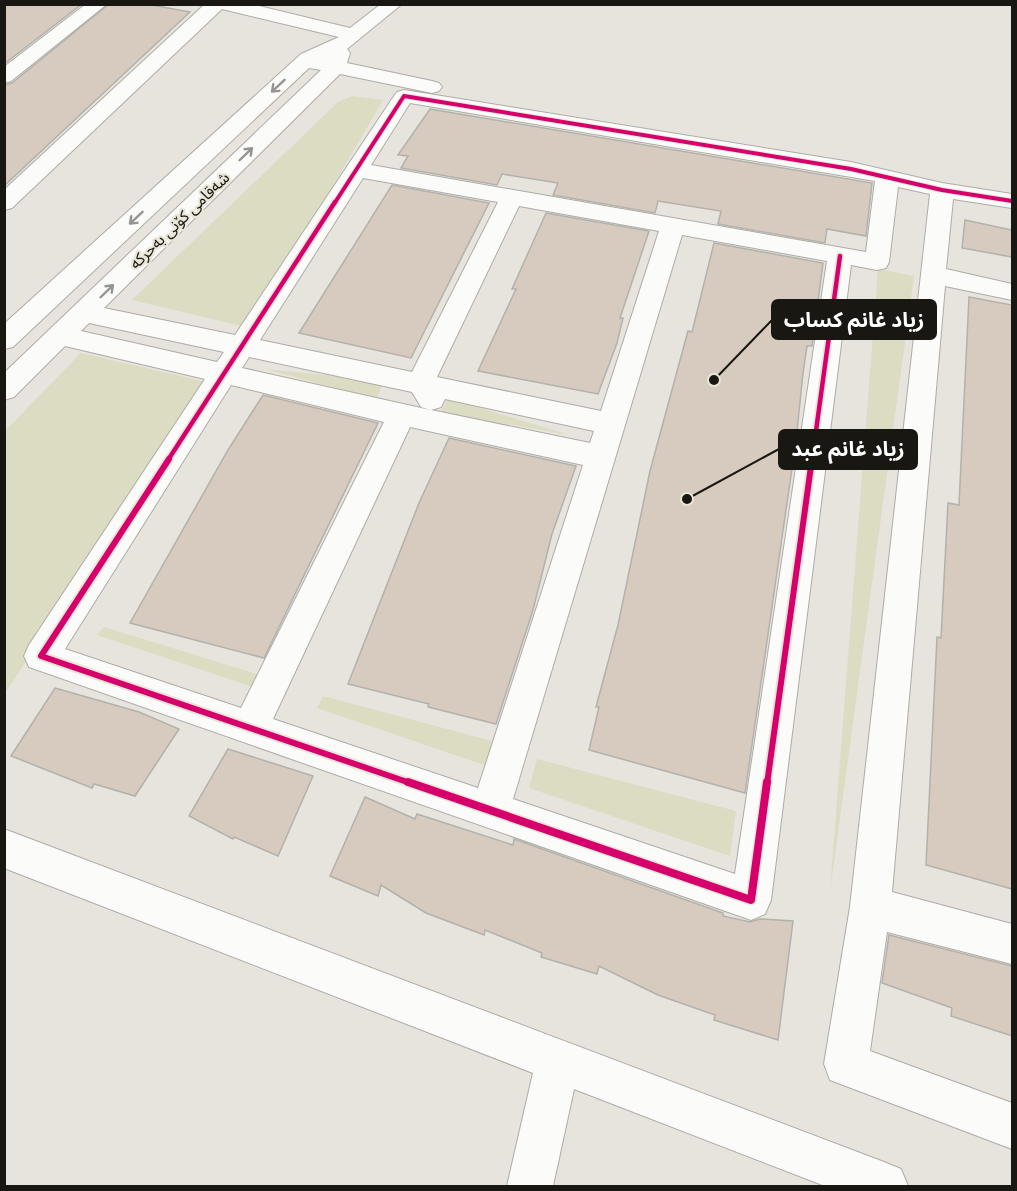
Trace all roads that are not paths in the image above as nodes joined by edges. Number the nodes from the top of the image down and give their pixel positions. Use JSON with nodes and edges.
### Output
{"nodes":[{"id":1,"x":98,"y":4,"type":"edge"},
{"id":2,"x":216,"y":4,"type":"edge"},
{"id":3,"x":226,"y":4,"type":"edge"},
{"id":4,"x":393,"y":4,"type":"edge"},
{"id":5,"x":348,"y":39,"type":"junction"},
{"id":6,"x":304,"y":61,"type":"junction"},
{"id":7,"x":335,"y":68,"type":"junction"},
{"id":8,"x":4,"y":77,"type":"edge"},
{"id":9,"x":358,"y":170,"type":"junction"},
{"id":10,"x":887,"y":178,"type":"junction"},
{"id":11,"x":942,"y":190,"type":"junction"},
{"id":12,"x":1012,"y":196,"type":"edge"},
{"id":13,"x":512,"y":197,"type":"junction"},
{"id":14,"x":1012,"y":201,"type":"edge"},
{"id":15,"x":4,"y":203,"type":"edge"},
{"id":16,"x":673,"y":226,"type":"junction"},
{"id":17,"x":840,"y":256,"type":"junction"},
{"id":18,"x":933,"y":275,"type":"junction"},
{"id":19,"x":1012,"y":292,"type":"edge"},
{"id":20,"x":85,"y":313,"type":"junction"},
{"id":21,"x":61,"y":336,"type":"junction"},
{"id":22,"x":4,"y":340,"type":"edge"},
{"id":23,"x":232,"y":360,"type":"junction"},
{"id":24,"x":415,"y":382,"type":"junction"},
{"id":25,"x":4,"y":390,"type":"edge"},
{"id":26,"x":401,"y":415,"type":"junction"},
{"id":27,"x":611,"y":424,"type":"junction"},
{"id":28,"x":601,"y":457,"type":"junction"},
{"id":29,"x":250,"y":728,"type":"junction"},
{"id":30,"x":490,"y":811,"type":"junction"},
{"id":31,"x":4,"y":848,"type":"edge"},
{"id":32,"x":870,"y":907,"type":"junction"},
{"id":33,"x":1012,"y":945,"type":"edge"},
{"id":34,"x":558,"y":1063,"type":"junction"},
{"id":35,"x":1012,"y":1126,"type":"edge"},
{"id":36,"x":530,"y":1186,"type":"edge"},
{"id":37,"x":884,"y":1186,"type":"edge"}],
"edges":[{"from":1,"to":8,"type":"street"},
{"from":2,"to":15,"type":"street"},
{"from":3,"to":5,"type":"street"},
{"from":4,"to":5,"type":"street","name":"شەقامی کۆنی بەحرکە"},
{"from":5,"to":6,"type":"street","name":"شەقامی کۆنی بەحرکە"},
{"from":5,"to":7,"type":"street","name":"شەقامی کۆنی بەحرکە"},
{"from":6,"to":7,"type":"street"},
{"from":6,"to":22,"type":"street","name":"شەقامی کۆنی بەحرکە","one_way":true},
{"from":7,"to":12,"type":"street"},
{"from":20,"to":7,"type":"street","name":"شەقامی کۆنی بەحرکە","one_way":true},
{"from":9,"to":10,"type":"street"},
{"from":9,"to":13,"type":"street"},
{"from":9,"to":23,"type":"street"},
{"from":10,"to":11,"type":"street"},
{"from":10,"to":17,"type":"street"},
{"from":11,"to":14,"type":"street"},
{"from":11,"to":18,"type":"street"},
{"from":13,"to":16,"type":"street"},
{"from":13,"to":24,"type":"street"},
{"from":16,"to":17,"type":"street"},
{"from":16,"to":27,"type":"street"},
{"from":17,"to":30,"type":"street"},
{"from":18,"to":19,"type":"street"},
{"from":18,"to":32,"type":"street"},
{"from":20,"to":21,"type":"street","name":"شەقامی کۆنی بەحرکە"},
{"from":20,"to":23,"type":"street"},
{"from":21,"to":23,"type":"street"},
{"from":21,"to":25,"type":"street","name":"شەقامی کۆنی بەحرکە"},
{"from":23,"to":24,"type":"street"},
{"from":23,"to":26,"type":"street"},
{"from":23,"to":29,"type":"street"},
{"from":24,"to":26,"type":"street"},
{"from":24,"to":27,"type":"street"},
{"from":26,"to":28,"type":"street"},
{"from":26,"to":29,"type":"street"},
{"from":27,"to":28,"type":"street"},
{"from":28,"to":30,"type":"street"},
{"from":29,"to":30,"type":"street"},
{"from":31,"to":34,"type":"street"},
{"from":32,"to":33,"type":"street"},
{"from":32,"to":35,"type":"street"},
{"from":34,"to":36,"type":"street"},
{"from":34,"to":37,"type":"street"}]}
